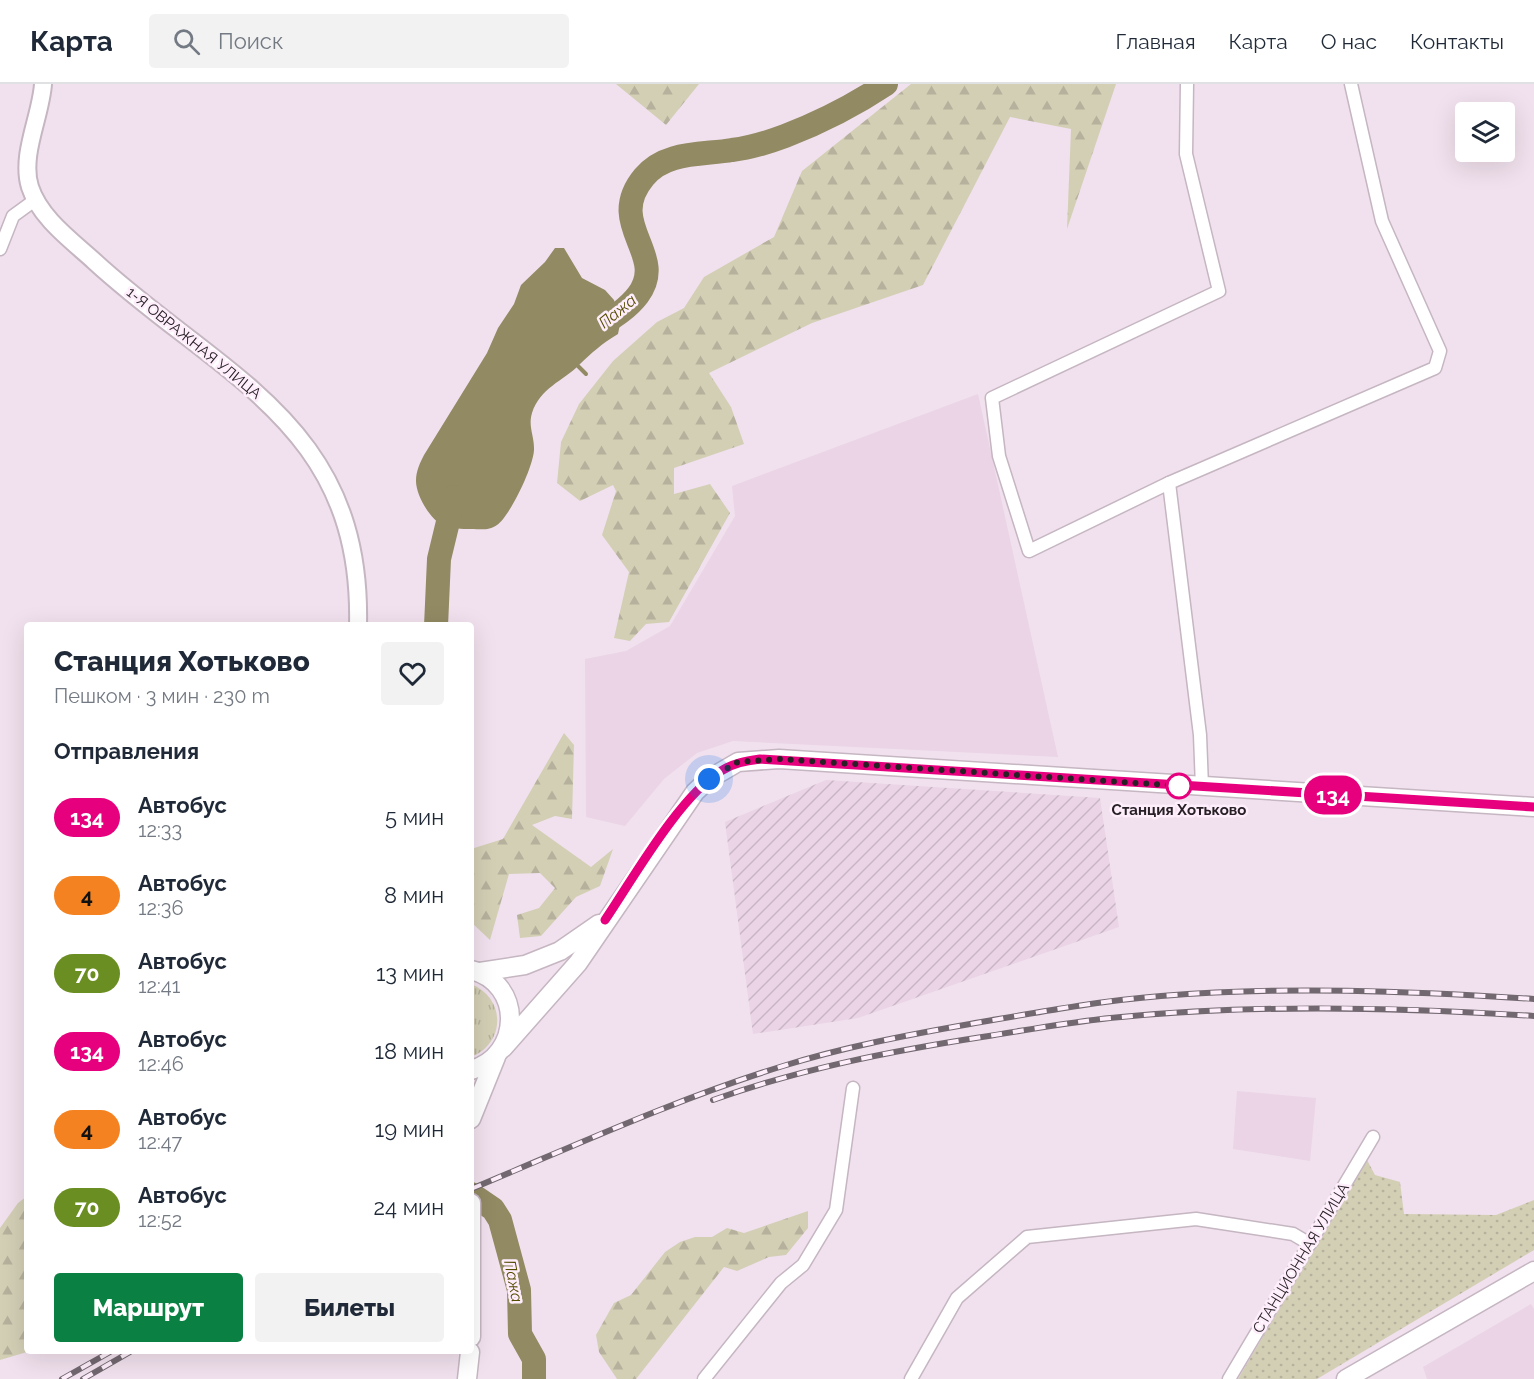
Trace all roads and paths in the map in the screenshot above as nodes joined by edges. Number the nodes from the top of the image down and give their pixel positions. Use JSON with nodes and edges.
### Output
{"nodes":[{"id":1,"x":43,"y":84,"type":"edge"},
{"id":2,"x":1187,"y":84,"type":"edge"},
{"id":3,"x":1351,"y":84,"type":"edge"},
{"id":4,"x":35,"y":200,"type":"junction"},
{"id":5,"x":0,"y":249,"type":"edge"},
{"id":6,"x":1168,"y":483,"type":"junction"},
{"id":7,"x":359,"y":622,"type":"edge"},
{"id":8,"x":1202,"y":787,"type":"junction"},
{"id":9,"x":1534,"y":807,"type":"edge"},
{"id":10,"x":605,"y":920,"type":"junction"},
{"id":11,"x":474,"y":968,"type":"edge"},
{"id":12,"x":500,"y":1052,"type":"junction"},
{"id":13,"x":474,"y":1069,"type":"edge"},
{"id":14,"x":853,"y":1088,"type":"dead end"},
{"id":15,"x":474,"y":1112,"type":"edge"},
{"id":16,"x":1373,"y":1137,"type":"dead end"},
{"id":17,"x":1310,"y":1244,"type":"junction"},
{"id":18,"x":1534,"y":1271,"type":"edge"},
{"id":19,"x":470,"y":1354,"type":"edge"},
{"id":20,"x":467,"y":1379,"type":"edge"},
{"id":21,"x":704,"y":1379,"type":"edge"},
{"id":22,"x":911,"y":1379,"type":"edge"},
{"id":23,"x":1229,"y":1379,"type":"edge"},
{"id":24,"x":1346,"y":1379,"type":"edge"}],
"edges":[{"from":1,"to":4,"type":"street","name":"1-Я ОВРАЖНАЯ УЛИЦА"},
{"from":2,"to":6,"type":"street"},
{"from":3,"to":6,"type":"street"},
{"from":4,"to":5,"type":"street"},
{"from":4,"to":7,"type":"street","name":"1-Я ОВРАЖНАЯ УЛИЦА"},
{"from":6,"to":8,"type":"street"},
{"from":8,"to":9,"type":"main road"},
{"from":8,"to":10,"type":"main road"},
{"from":10,"to":11,"type":"main road"},
{"from":10,"to":12,"type":"main road"},
{"from":11,"to":12,"type":"main road"},
{"from":12,"to":13,"type":"main road"},
{"from":12,"to":15,"type":"main road"},
{"from":14,"to":21,"type":"street"},
{"from":16,"to":17,"type":"street","name":"СТАНЦИОННАЯ УЛИЦА"},
{"from":17,"to":22,"type":"street"},
{"from":17,"to":23,"type":"street","name":"СТАНЦИОННАЯ УЛИЦА"},
{"from":18,"to":24,"type":"main road"},
{"from":19,"to":20,"type":"main road"}]}
